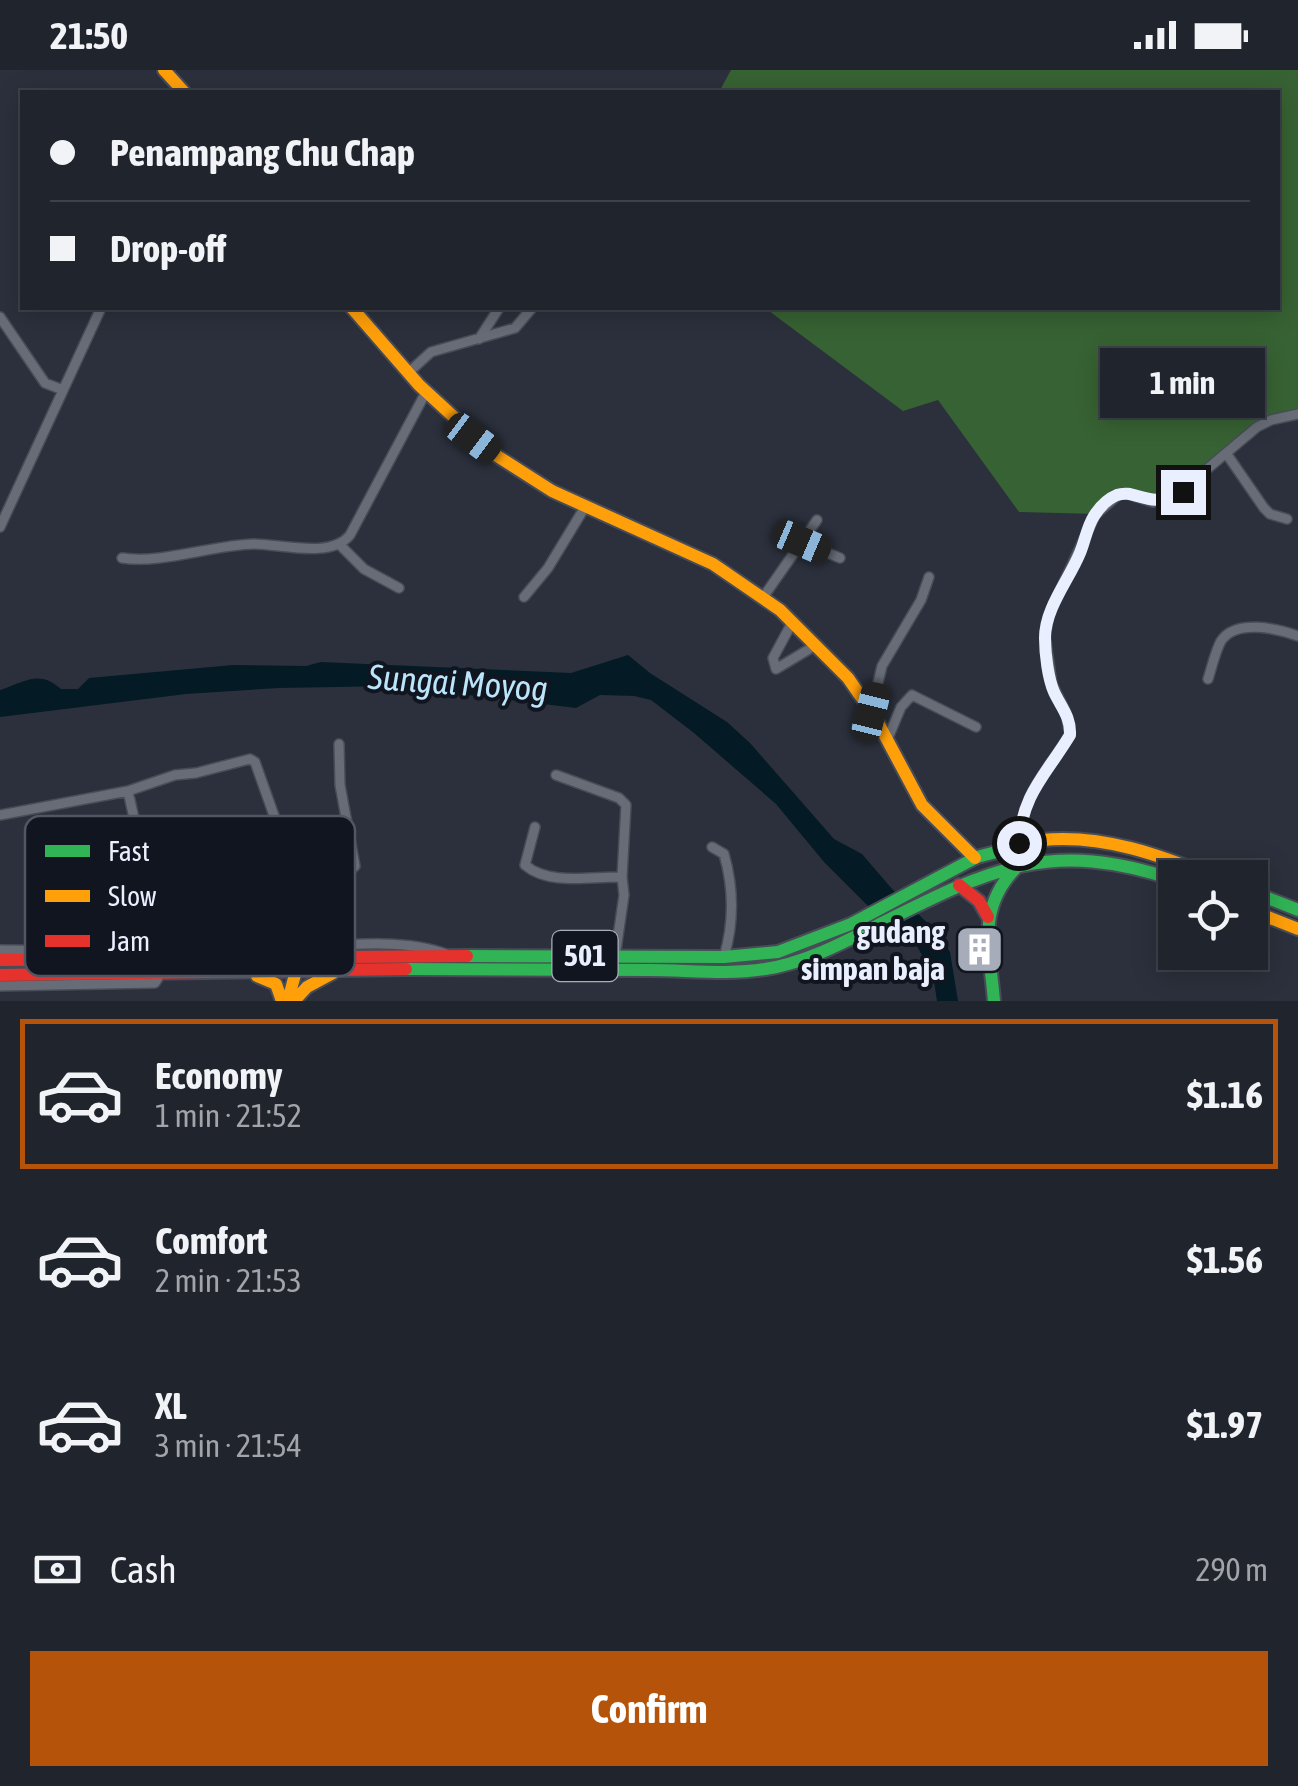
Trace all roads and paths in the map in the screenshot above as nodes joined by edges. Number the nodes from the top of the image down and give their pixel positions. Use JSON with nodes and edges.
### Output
{"nodes":[{"id":1,"x":164,"y":70,"type":"edge"},
{"id":2,"x":182,"y":90,"type":"edge"},
{"id":3,"x":100,"y":310,"type":"edge"},
{"id":4,"x":354,"y":310,"type":"edge"},
{"id":5,"x":499,"y":310,"type":"edge"},
{"id":6,"x":530,"y":310,"type":"edge"},
{"id":7,"x":0,"y":317,"type":"edge"},
{"id":8,"x":479,"y":339,"type":"junction"},
{"id":9,"x":408,"y":373,"type":"junction"},
{"id":10,"x":63,"y":390,"type":"junction"},
{"id":11,"x":426,"y":392,"type":"junction"},
{"id":12,"x":1298,"y":414,"type":"edge"},
{"id":13,"x":1226,"y":452,"type":"junction"},
{"id":14,"x":585,"y":507,"type":"junction"},
{"id":15,"x":1287,"y":519,"type":"dead end"},
{"id":16,"x":817,"y":520,"type":"dead end"},
{"id":17,"x":0,"y":528,"type":"edge"},
{"id":18,"x":802,"y":542,"type":"junction"},
{"id":19,"x":340,"y":544,"type":"junction"},
{"id":20,"x":122,"y":558,"type":"dead end"},
{"id":21,"x":840,"y":558,"type":"dead end"},
{"id":22,"x":929,"y":577,"type":"dead end"},
{"id":23,"x":400,"y":588,"type":"dead end"},
{"id":24,"x":764,"y":596,"type":"junction"},
{"id":25,"x":524,"y":597,"type":"dead end"},
{"id":26,"x":793,"y":621,"type":"junction"},
{"id":27,"x":1298,"y":636,"type":"edge"},
{"id":28,"x":816,"y":645,"type":"junction"},
{"id":29,"x":1208,"y":679,"type":"dead end"},
{"id":30,"x":871,"y":712,"type":"junction"},
{"id":31,"x":976,"y":727,"type":"dead end"},
{"id":32,"x":888,"y":738,"type":"junction"},
{"id":33,"x":339,"y":744,"type":"dead end"},
{"id":34,"x":556,"y":776,"type":"dead end"},
{"id":35,"x":128,"y":792,"type":"junction"},
{"id":36,"x":0,"y":815,"type":"edge"},
{"id":37,"x":133,"y":816,"type":"edge"},
{"id":38,"x":274,"y":816,"type":"edge"},
{"id":39,"x":346,"y":816,"type":"edge"},
{"id":40,"x":535,"y":827,"type":"dead end"},
{"id":41,"x":1019,"y":843,"type":"junction"},
{"id":42,"x":712,"y":847,"type":"dead end"},
{"id":43,"x":976,"y":858,"type":"junction"},
{"id":44,"x":1167,"y":860,"type":"edge"},
{"id":45,"x":1023,"y":862,"type":"junction"},
{"id":46,"x":1158,"y":875,"type":"edge"},
{"id":47,"x":622,"y":877,"type":"junction"},
{"id":48,"x":959,"y":885,"type":"junction"},
{"id":49,"x":1268,"y":898,"type":"edge"},
{"id":50,"x":1298,"y":910,"type":"edge"},
{"id":51,"x":988,"y":917,"type":"junction"},
{"id":52,"x":1268,"y":917,"type":"edge"},
{"id":53,"x":864,"y":925,"type":"junction"},
{"id":54,"x":1298,"y":929,"type":"edge"},
{"id":55,"x":355,"y":947,"type":"edge"},
{"id":56,"x":0,"y":950,"type":"edge"},
{"id":57,"x":25,"y":950,"type":"edge"},
{"id":58,"x":355,"y":956,"type":"edge"},
{"id":59,"x":450,"y":956,"type":"junction"},
{"id":60,"x":615,"y":957,"type":"junction"},
{"id":61,"x":724,"y":957,"type":"junction"},
{"id":62,"x":0,"y":960,"type":"edge"},
{"id":63,"x":25,"y":960,"type":"edge"},
{"id":64,"x":355,"y":969,"type":"edge"},
{"id":65,"x":0,"y":975,"type":"edge"},
{"id":66,"x":25,"y":975,"type":"edge"},
{"id":67,"x":159,"y":976,"type":"edge"},
{"id":68,"x":256,"y":976,"type":"edge"},
{"id":69,"x":295,"y":976,"type":"edge"},
{"id":70,"x":326,"y":976,"type":"edge"},
{"id":71,"x":0,"y":986,"type":"edge"},
{"id":72,"x":288,"y":1001,"type":"edge"},
{"id":73,"x":994,"y":1001,"type":"edge"}],
"edges":[{"from":1,"to":2,"type":"main road"},
{"from":3,"to":10,"type":"street"},
{"from":4,"to":9,"type":"main road"},
{"from":5,"to":8,"type":"street"},
{"from":6,"to":8,"type":"street"},
{"from":7,"to":10,"type":"street"},
{"from":8,"to":9,"type":"street"},
{"from":9,"to":11,"type":"main road"},
{"from":10,"to":17,"type":"street"},
{"from":11,"to":14,"type":"main road"},
{"from":11,"to":19,"type":"street"},
{"from":12,"to":13,"type":"street"},
{"from":13,"to":15,"type":"street"},
{"from":13,"to":41,"type":"street"},
{"from":14,"to":24,"type":"main road"},
{"from":14,"to":25,"type":"street"},
{"from":16,"to":18,"type":"street"},
{"from":18,"to":21,"type":"street"},
{"from":18,"to":24,"type":"street"},
{"from":19,"to":20,"type":"street"},
{"from":19,"to":23,"type":"street"},
{"from":22,"to":30,"type":"street"},
{"from":24,"to":26,"type":"main road"},
{"from":26,"to":28,"type":"main road"},
{"from":26,"to":28,"type":"street"},
{"from":27,"to":29,"type":"street"},
{"from":28,"to":30,"type":"main road"},
{"from":30,"to":32,"type":"main road"},
{"from":31,"to":32,"type":"street"},
{"from":32,"to":43,"type":"main road"},
{"from":33,"to":39,"type":"street"},
{"from":34,"to":47,"type":"street"},
{"from":35,"to":36,"type":"street"},
{"from":35,"to":37,"type":"street"},
{"from":35,"to":38,"type":"street"},
{"from":40,"to":47,"type":"street"},
{"from":41,"to":43,"type":"main road","number":"501"},
{"from":41,"to":44,"type":"main road","number":"501"},
{"from":42,"to":61,"type":"street"},
{"from":43,"to":53,"type":"main road","number":"501"},
{"from":45,"to":46,"type":"main road","number":"501"},
{"from":45,"to":48,"type":"main road","number":"501"},
{"from":45,"to":51,"type":"main road"},
{"from":47,"to":60,"type":"street"},
{"from":48,"to":51,"type":"main road"},
{"from":48,"to":53,"type":"main road","number":"501"},
{"from":49,"to":50,"type":"main road"},
{"from":51,"to":73,"type":"main road"},
{"from":52,"to":54,"type":"main road"},
{"from":53,"to":61,"type":"main road","number":"501"},
{"from":53,"to":64,"type":"main road","number":"501"},
{"from":55,"to":59,"type":"street"},
{"from":56,"to":57,"type":"street"},
{"from":58,"to":59,"type":"main road","number":"501"},
{"from":59,"to":60,"type":"main road","number":"501"},
{"from":60,"to":61,"type":"main road","number":"501"},
{"from":62,"to":63,"type":"main road","number":"501"},
{"from":65,"to":66,"type":"main road","number":"501"},
{"from":67,"to":71,"type":"street"},
{"from":68,"to":72,"type":"main road"},
{"from":69,"to":72,"type":"main road"},
{"from":70,"to":72,"type":"main road"}]}
